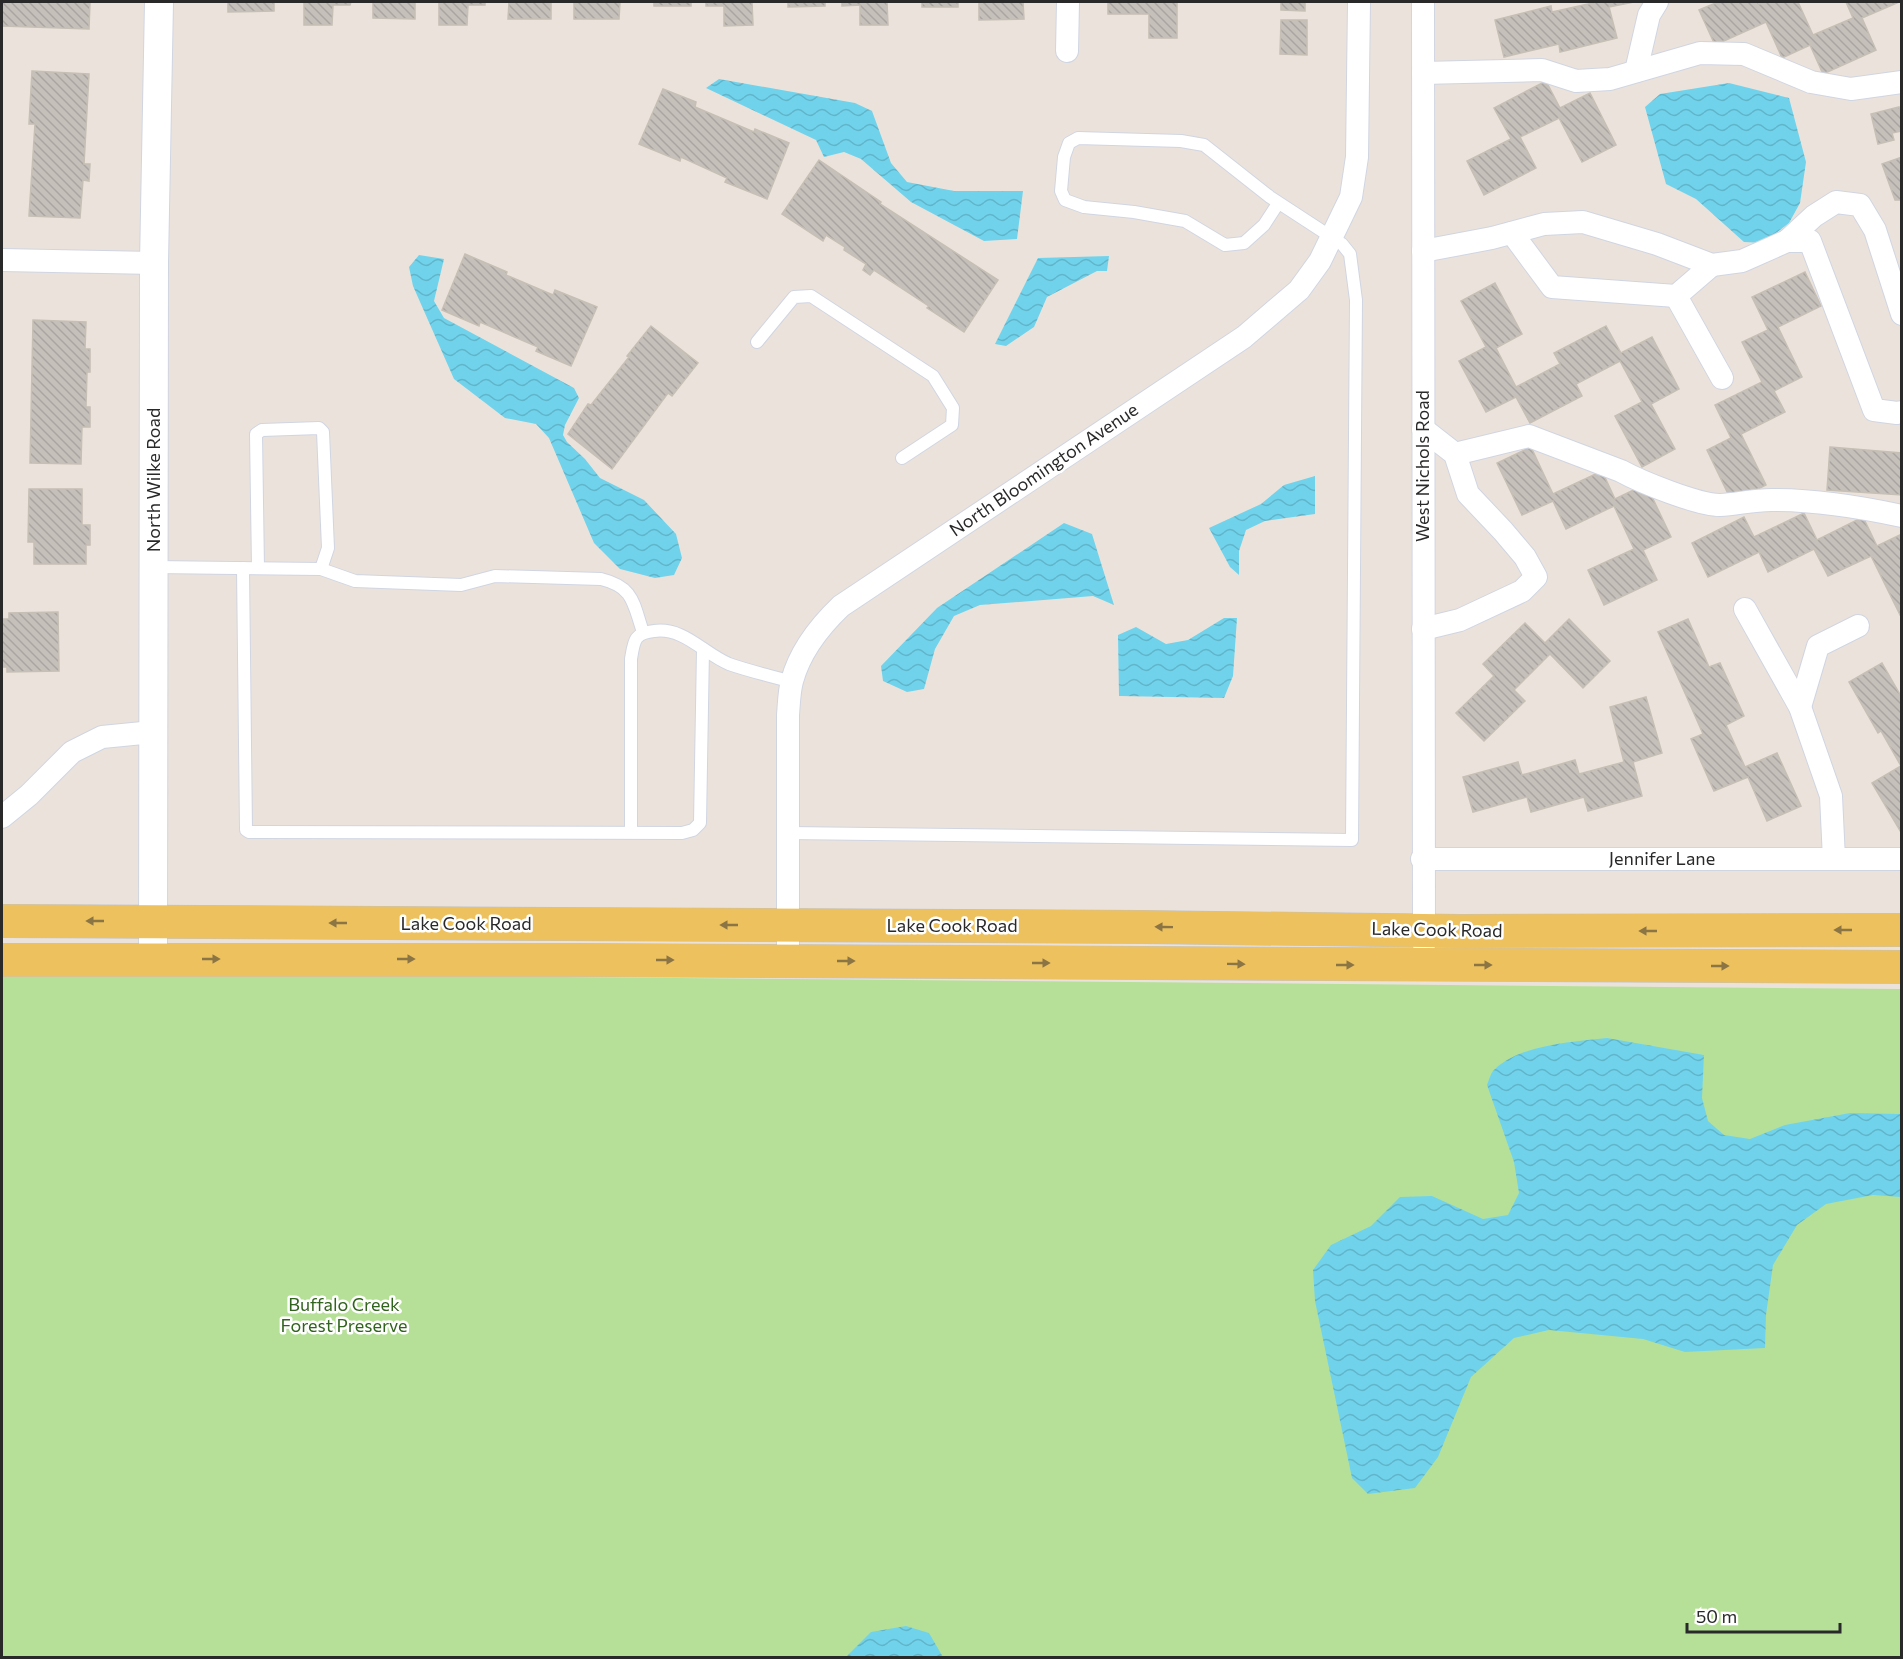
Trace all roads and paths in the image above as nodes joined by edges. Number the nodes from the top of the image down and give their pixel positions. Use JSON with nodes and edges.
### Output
{"nodes":[{"id":1,"x":159,"y":2,"type":"edge"},
{"id":2,"x":1068,"y":2,"type":"edge"},
{"id":3,"x":1359,"y":2,"type":"edge"},
{"id":4,"x":1423,"y":2,"type":"edge"},
{"id":5,"x":1657,"y":2,"type":"edge"},
{"id":6,"x":1067,"y":51,"type":"dead end"},
{"id":7,"x":1636,"y":71,"type":"junction"},
{"id":8,"x":1423,"y":73,"type":"junction"},
{"id":9,"x":1902,"y":82,"type":"edge"},
{"id":10,"x":1277,"y":202,"type":"junction"},
{"id":11,"x":1512,"y":233,"type":"junction"},
{"id":12,"x":1331,"y":238,"type":"junction"},
{"id":13,"x":1787,"y":241,"type":"junction"},
{"id":14,"x":1423,"y":251,"type":"junction"},
{"id":15,"x":2,"y":261,"type":"edge"},
{"id":16,"x":154,"y":263,"type":"junction"},
{"id":17,"x":1712,"y":266,"type":"junction"},
{"id":18,"x":1676,"y":296,"type":"junction"},
{"id":19,"x":1902,"y":314,"type":"edge"},
{"id":20,"x":757,"y":342,"type":"dead end"},
{"id":21,"x":1722,"y":378,"type":"dead end"},
{"id":22,"x":1902,"y":412,"type":"edge"},
{"id":23,"x":1423,"y":429,"type":"junction"},
{"id":24,"x":1455,"y":454,"type":"junction"},
{"id":25,"x":902,"y":458,"type":"dead end"},
{"id":26,"x":1902,"y":516,"type":"edge"},
{"id":27,"x":153,"y":567,"type":"junction"},
{"id":28,"x":243,"y":568,"type":"junction"},
{"id":29,"x":258,"y":568,"type":"junction"},
{"id":30,"x":321,"y":569,"type":"junction"},
{"id":31,"x":1745,"y":609,"type":"dead end"},
{"id":32,"x":1858,"y":626,"type":"dead end"},
{"id":33,"x":1423,"y":629,"type":"junction"},
{"id":34,"x":644,"y":632,"type":"junction"},
{"id":35,"x":703,"y":649,"type":"junction"},
{"id":36,"x":792,"y":682,"type":"junction"},
{"id":37,"x":1800,"y":706,"type":"junction"},
{"id":38,"x":153,"y":732,"type":"junction"},
{"id":39,"x":2,"y":818,"type":"edge"},
{"id":40,"x":631,"y":832,"type":"junction"},
{"id":41,"x":788,"y":834,"type":"junction"},
{"id":42,"x":1422,"y":859,"type":"junction"},
{"id":43,"x":1834,"y":859,"type":"junction"},
{"id":44,"x":1902,"y":859,"type":"edge"},
{"id":45,"x":2,"y":921,"type":"edge"},
{"id":46,"x":153,"y":921,"type":"junction"},
{"id":47,"x":788,"y":925,"type":"junction"},
{"id":48,"x":1902,"y":930,"type":"edge"},
{"id":49,"x":1423,"y":931,"type":"junction"},
{"id":50,"x":153,"y":958,"type":"junction"},
{"id":51,"x":2,"y":960,"type":"edge"},
{"id":52,"x":788,"y":961,"type":"junction"},
{"id":53,"x":1424,"y":964,"type":"junction"},
{"id":54,"x":1902,"y":967,"type":"edge"}],
"edges":[{"from":1,"to":16,"type":"street","name":"North Wilke Road"},
{"from":2,"to":6,"type":"street"},
{"from":3,"to":12,"type":"street","name":"North Bloomington Avenue"},
{"from":4,"to":8,"type":"street","name":"West Nichols Road"},
{"from":5,"to":7,"type":"street"},
{"from":7,"to":8,"type":"street"},
{"from":7,"to":9,"type":"street"},
{"from":8,"to":14,"type":"street","name":"West Nichols Road"},
{"from":10,"to":10,"type":"lane"},
{"from":10,"to":12,"type":"lane"},
{"from":11,"to":14,"type":"street"},
{"from":11,"to":17,"type":"street"},
{"from":11,"to":18,"type":"street"},
{"from":12,"to":36,"type":"street","name":"North Bloomington Avenue"},
{"from":12,"to":41,"type":"lane"},
{"from":13,"to":17,"type":"street"},
{"from":13,"to":19,"type":"street"},
{"from":13,"to":22,"type":"street"},
{"from":14,"to":23,"type":"street","name":"West Nichols Road"},
{"from":15,"to":16,"type":"street"},
{"from":16,"to":27,"type":"street","name":"North Wilke Road"},
{"from":17,"to":18,"type":"street"},
{"from":18,"to":21,"type":"street"},
{"from":20,"to":25,"type":"lane"},
{"from":23,"to":24,"type":"street"},
{"from":23,"to":33,"type":"street","name":"West Nichols Road"},
{"from":24,"to":26,"type":"street"},
{"from":24,"to":33,"type":"street"},
{"from":27,"to":28,"type":"lane"},
{"from":27,"to":38,"type":"street","name":"North Wilke Road"},
{"from":28,"to":29,"type":"lane"},
{"from":28,"to":40,"type":"lane"},
{"from":29,"to":30,"type":"lane"},
{"from":29,"to":30,"type":"lane"},
{"from":30,"to":34,"type":"lane"},
{"from":31,"to":37,"type":"street"},
{"from":32,"to":37,"type":"street"},
{"from":33,"to":42,"type":"street","name":"West Nichols Road"},
{"from":34,"to":35,"type":"lane"},
{"from":34,"to":40,"type":"lane"},
{"from":35,"to":36,"type":"lane"},
{"from":35,"to":40,"type":"lane"},
{"from":36,"to":41,"type":"street","name":"North Bloomington Avenue"},
{"from":37,"to":43,"type":"street"},
{"from":38,"to":39,"type":"street"},
{"from":38,"to":46,"type":"street","name":"North Wilke Road"},
{"from":41,"to":47,"type":"street","name":"North Bloomington Avenue"},
{"from":42,"to":43,"type":"street","name":"Jennifer Lane"},
{"from":42,"to":49,"type":"street","name":"West Nichols Road"},
{"from":43,"to":44,"type":"street","name":"Jennifer Lane"},
{"from":46,"to":45,"type":"main road","name":"Lake Cook Road","one_way":true},
{"from":47,"to":46,"type":"main road","name":"Lake Cook Road","one_way":true},
{"from":46,"to":50,"type":"street","name":"North Wilke Road"},
{"from":49,"to":47,"type":"main road","name":"Lake Cook Road","one_way":true},
{"from":47,"to":52,"type":"street","name":"North Bloomington Avenue"},
{"from":48,"to":49,"type":"main road","name":"Lake Cook Road","one_way":true},
{"from":49,"to":53,"type":"street","name":"West Nichols Road"},
{"from":50,"to":51,"type":"main road","name":"Lake Cook Road"},
{"from":50,"to":52,"type":"main road","name":"Lake Cook Road","one_way":true},
{"from":52,"to":53,"type":"main road","name":"Lake Cook Road","one_way":true},
{"from":53,"to":54,"type":"main road","name":"Lake Cook Road","one_way":true}]}
